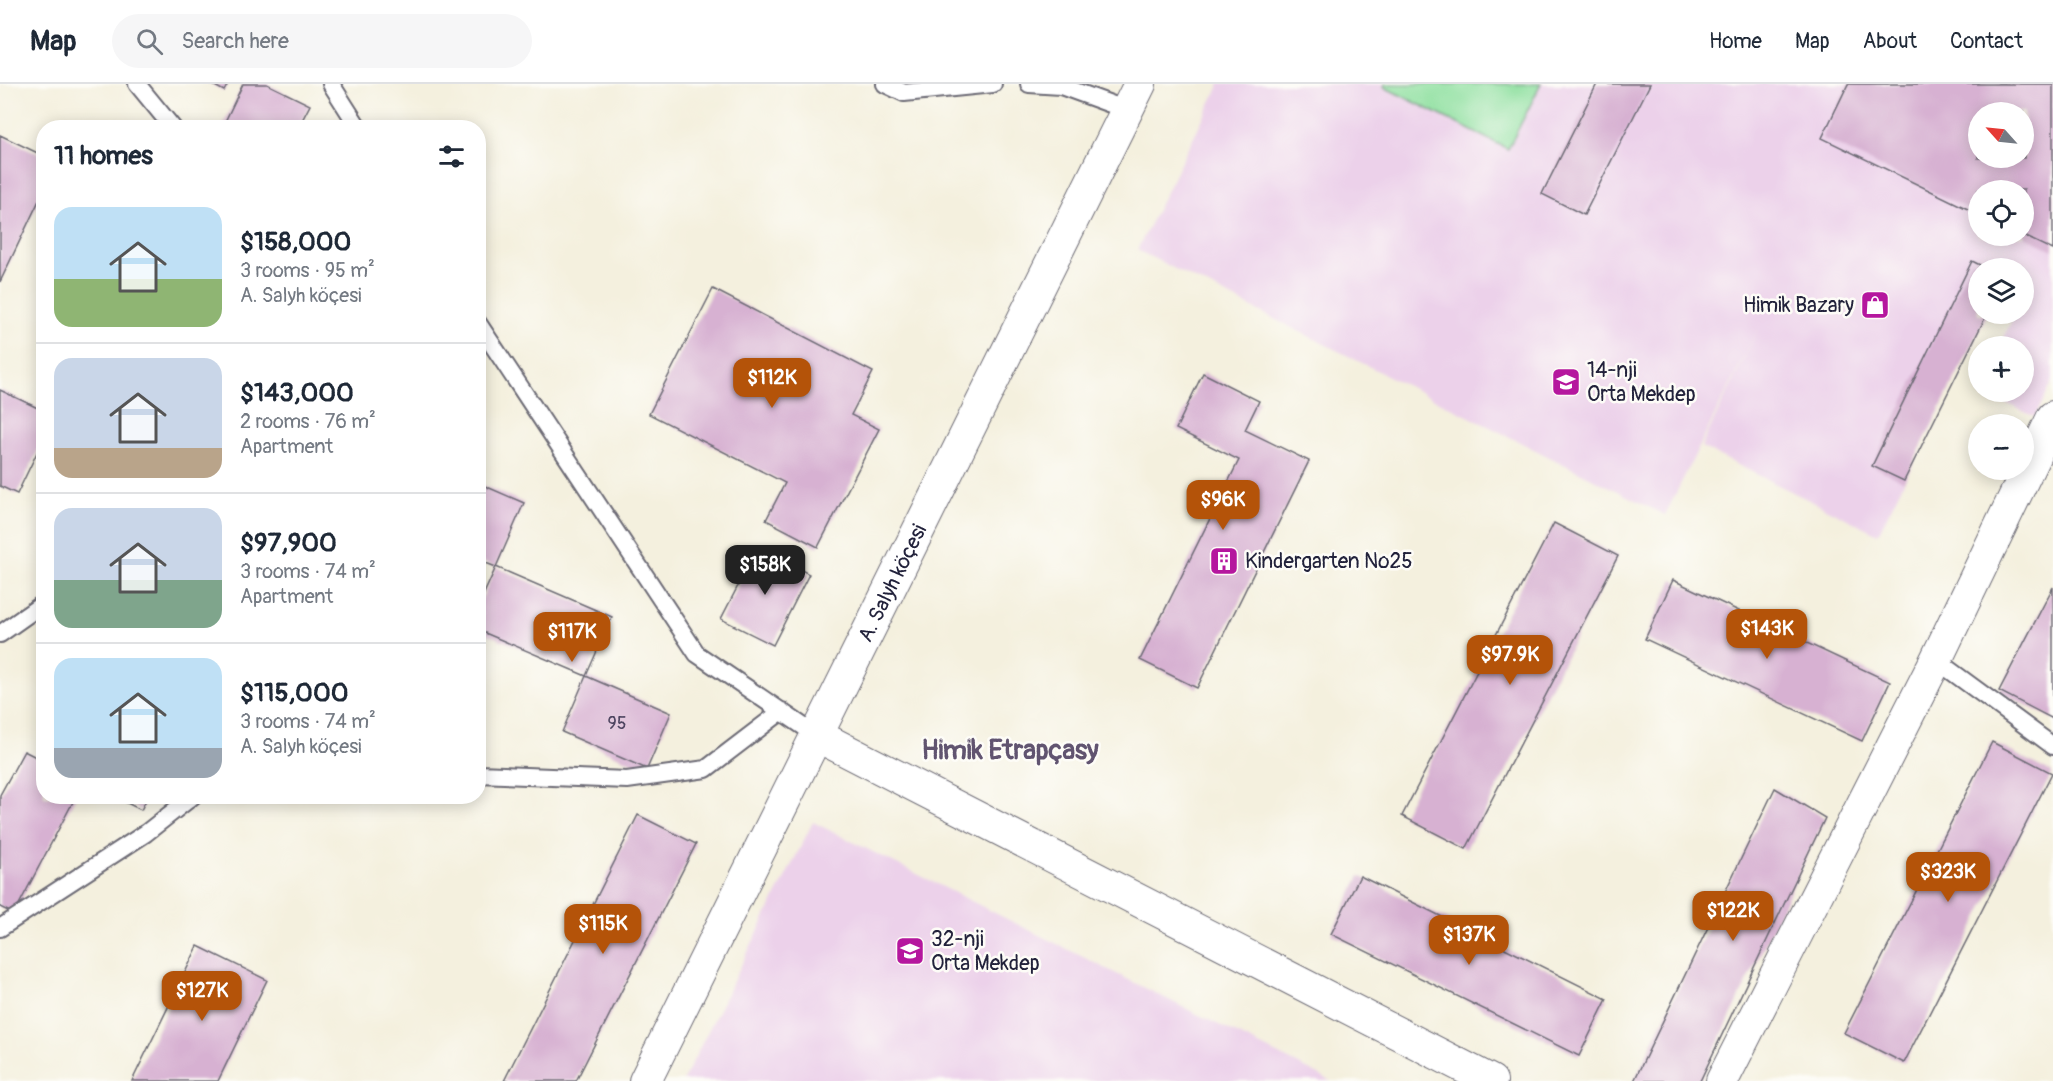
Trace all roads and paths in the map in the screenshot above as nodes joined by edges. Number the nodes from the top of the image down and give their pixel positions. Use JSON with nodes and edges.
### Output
{"nodes":[{"id":1,"x":137,"y":84,"type":"edge"},
{"id":2,"x":331,"y":84,"type":"edge"},
{"id":3,"x":885,"y":84,"type":"edge"},
{"id":4,"x":993,"y":84,"type":"edge"},
{"id":5,"x":1029,"y":84,"type":"edge"},
{"id":6,"x":1133,"y":97,"type":"edge"},
{"id":7,"x":166,"y":120,"type":"edge"},
{"id":8,"x":353,"y":120,"type":"edge"},
{"id":9,"x":486,"y":335,"type":"edge"},
{"id":10,"x":2053,"y":417,"type":"edge"},
{"id":11,"x":36,"y":609,"type":"edge"},
{"id":12,"x":0,"y":634,"type":"edge"},
{"id":13,"x":1936,"y":660,"type":"junction"},
{"id":14,"x":782,"y":711,"type":"junction"},
{"id":15,"x":816,"y":735,"type":"junction"},
{"id":16,"x":2053,"y":746,"type":"edge"},
{"id":17,"x":486,"y":774,"type":"edge"},
{"id":18,"x":183,"y":804,"type":"edge"},
{"id":19,"x":0,"y":928,"type":"edge"},
{"id":20,"x":645,"y":1081,"type":"edge"},
{"id":21,"x":1491,"y":1081,"type":"edge"},
{"id":22,"x":1722,"y":1081,"type":"edge"}],
"edges":[{"from":1,"to":7,"type":"lane"},
{"from":2,"to":8,"type":"lane"},
{"from":3,"to":4,"type":"lane"},
{"from":5,"to":6,"type":"lane"},
{"from":6,"to":15,"type":"street","name":"A. Salyh köçesi"},
{"from":9,"to":14,"type":"lane"},
{"from":10,"to":13,"type":"street"},
{"from":11,"to":12,"type":"lane"},
{"from":13,"to":16,"type":"lane"},
{"from":13,"to":22,"type":"street"},
{"from":14,"to":15,"type":"lane"},
{"from":14,"to":17,"type":"lane"},
{"from":15,"to":20,"type":"street","name":"A. Salyh köçesi"},
{"from":15,"to":21,"type":"street"},
{"from":18,"to":19,"type":"lane"}]}
